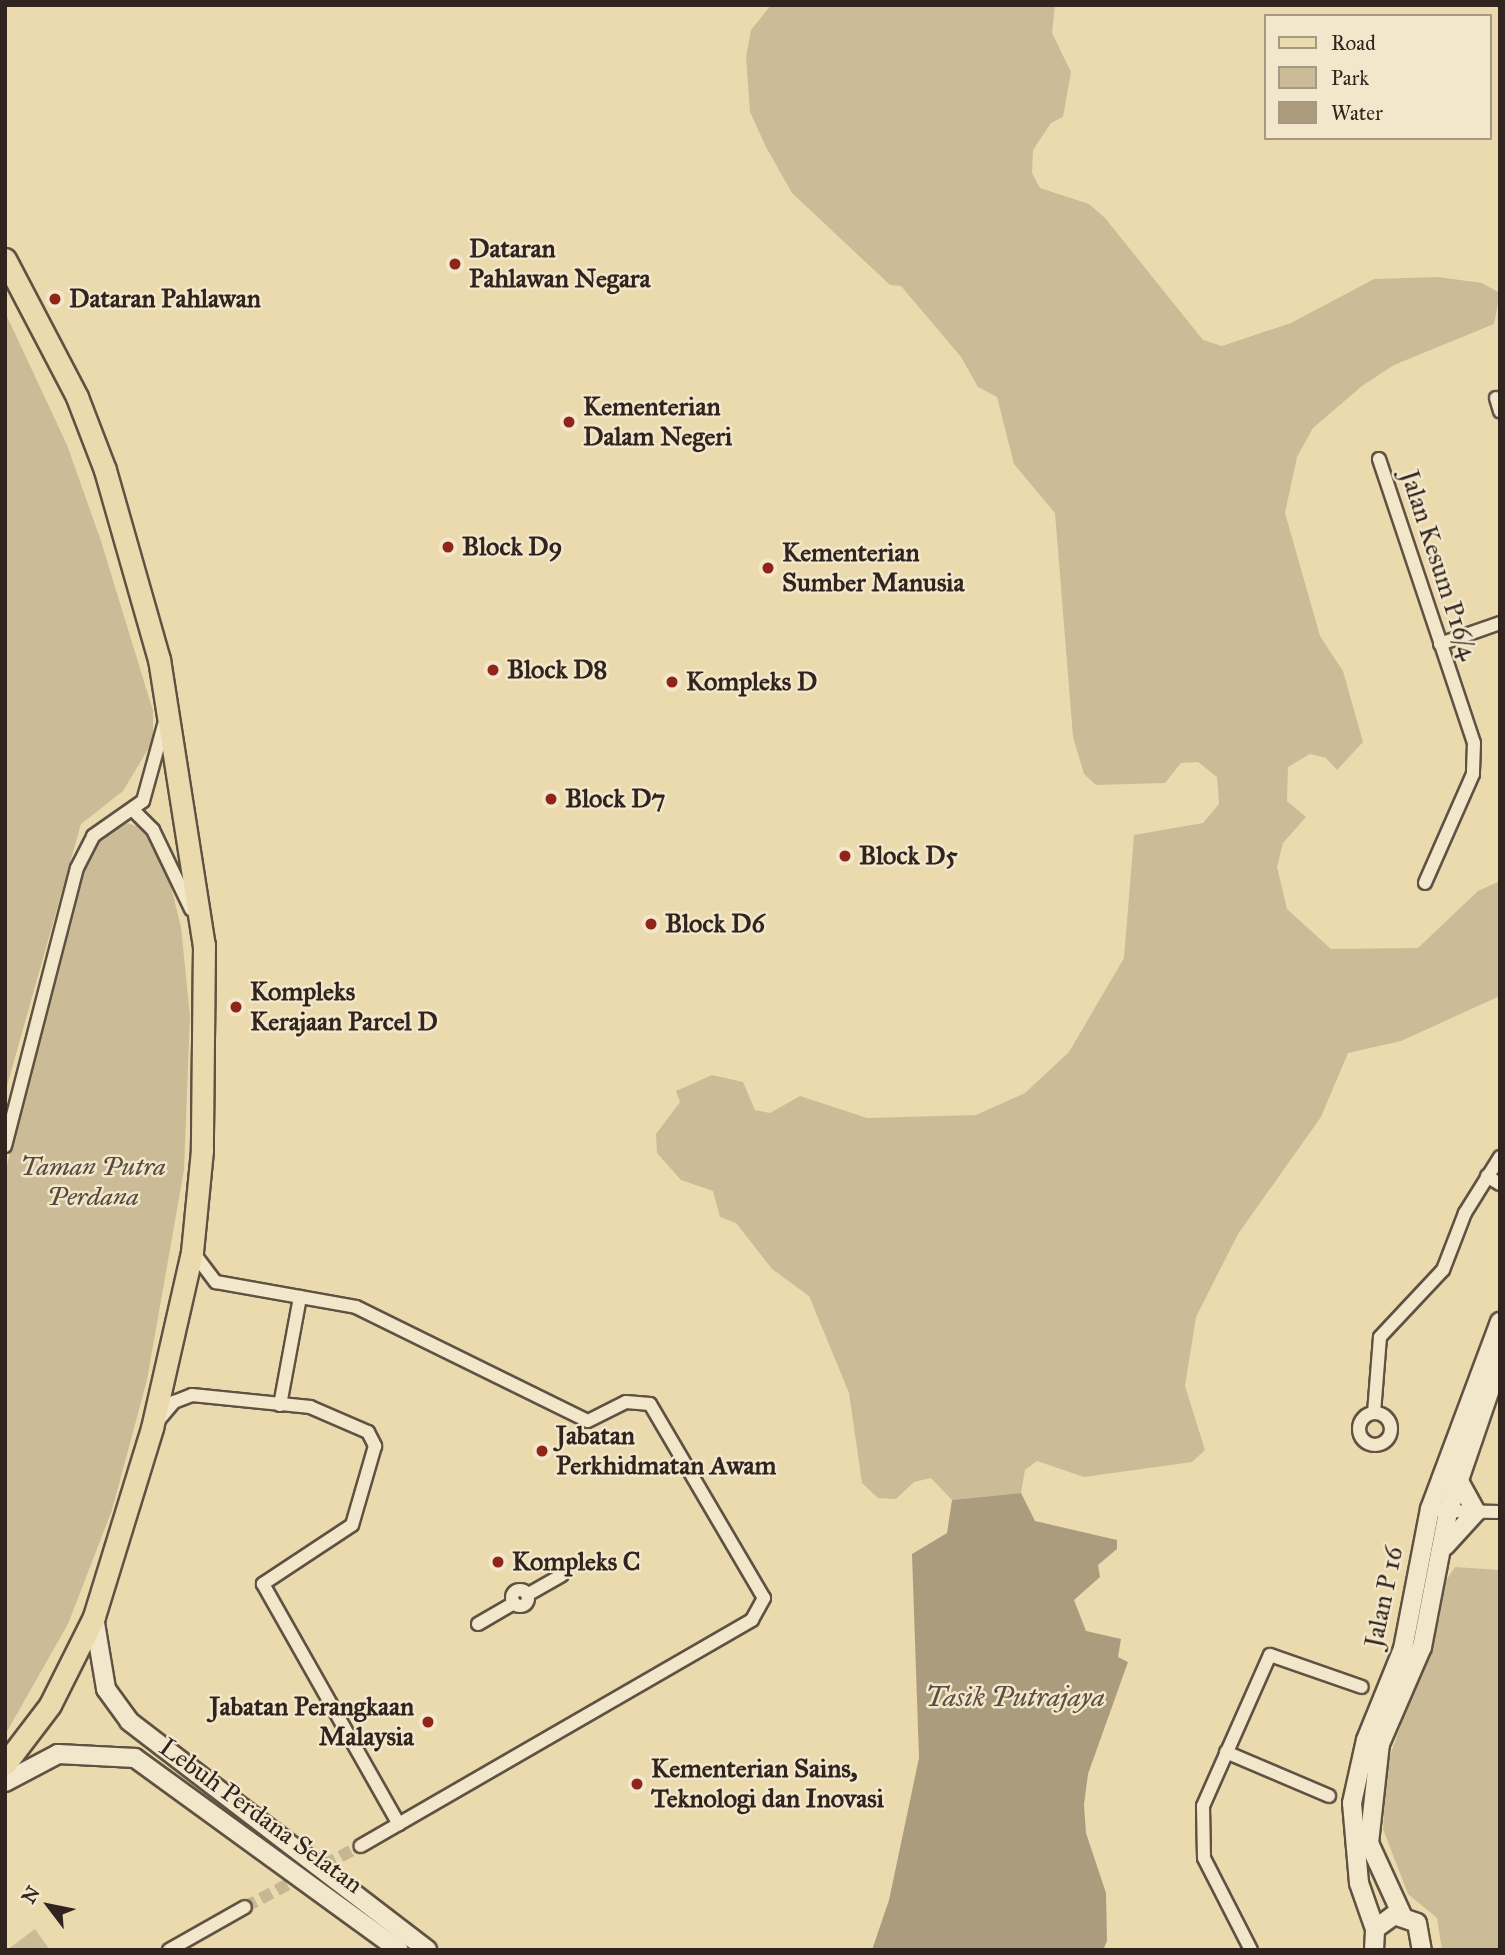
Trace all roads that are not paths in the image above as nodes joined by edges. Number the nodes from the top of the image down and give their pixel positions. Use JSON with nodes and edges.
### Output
{"nodes":[{"id":1,"x":5,"y":259,"type":"edge"},
{"id":2,"x":1379,"y":459,"type":"dead end"},
{"id":3,"x":1500,"y":623,"type":"edge"},
{"id":4,"x":1440,"y":644,"type":"junction"},
{"id":5,"x":167,"y":708,"type":"junction"},
{"id":6,"x":134,"y":811,"type":"junction"},
{"id":7,"x":1425,"y":883,"type":"dead end"},
{"id":8,"x":204,"y":945,"type":"junction"},
{"id":9,"x":5,"y":1146,"type":"edge"},
{"id":10,"x":1500,"y":1157,"type":"edge"},
{"id":11,"x":1487,"y":1176,"type":"junction"},
{"id":12,"x":1500,"y":1184,"type":"edge"},
{"id":13,"x":192,"y":1252,"type":"junction"},
{"id":14,"x":300,"y":1297,"type":"junction"},
{"id":15,"x":1500,"y":1322,"type":"edge"},
{"id":16,"x":1500,"y":1360,"type":"edge"},
{"id":17,"x":280,"y":1405,"type":"junction"},
{"id":18,"x":1374,"y":1413,"type":"dead end"},
{"id":19,"x":152,"y":1428,"type":"junction"},
{"id":20,"x":1458,"y":1480,"type":"junction"},
{"id":21,"x":1430,"y":1509,"type":"junction"},
{"id":22,"x":1448,"y":1512,"type":"junction"},
{"id":23,"x":1476,"y":1512,"type":"junction"},
{"id":24,"x":1500,"y":1512,"type":"edge"},
{"id":25,"x":1439,"y":1555,"type":"junction"},
{"id":26,"x":562,"y":1575,"type":"dead end"},
{"id":27,"x":94,"y":1618,"type":"junction"},
{"id":28,"x":478,"y":1624,"type":"dead end"},
{"id":29,"x":1362,"y":1688,"type":"dead end"},
{"id":30,"x":1226,"y":1752,"type":"junction"},
{"id":31,"x":5,"y":1764,"type":"edge"},
{"id":32,"x":5,"y":1782,"type":"edge"},
{"id":33,"x":1329,"y":1796,"type":"dead end"},
{"id":34,"x":399,"y":1824,"type":"junction"},
{"id":35,"x":360,"y":1846,"type":"tunnel mouth"},
{"id":36,"x":245,"y":1907,"type":"tunnel mouth"},
{"id":37,"x":1402,"y":1915,"type":"junction"},
{"id":38,"x":1375,"y":1929,"type":"junction"},
{"id":39,"x":1424,"y":1948,"type":"edge"},
{"id":40,"x":169,"y":1950,"type":"edge"},
{"id":41,"x":399,"y":1950,"type":"edge"},
{"id":42,"x":427,"y":1950,"type":"edge"},
{"id":43,"x":1251,"y":1950,"type":"edge"},
{"id":44,"x":1374,"y":1950,"type":"edge"}],
"edges":[{"from":1,"to":5,"type":"main road"},
{"from":2,"to":4,"type":"street","name":"Jalan Kesum P16/4"},
{"from":3,"to":4,"type":"street"},
{"from":4,"to":7,"type":"street","name":"Jalan Kesum P16/4"},
{"from":5,"to":6,"type":"street"},
{"from":5,"to":8,"type":"main road"},
{"from":6,"to":8,"type":"street"},
{"from":6,"to":9,"type":"street"},
{"from":8,"to":13,"type":"main road"},
{"from":10,"to":11,"type":"street"},
{"from":11,"to":12,"type":"street"},
{"from":11,"to":18,"type":"street"},
{"from":13,"to":14,"type":"street"},
{"from":13,"to":19,"type":"main road"},
{"from":14,"to":17,"type":"street"},
{"from":14,"to":34,"type":"street"},
{"from":15,"to":21,"type":"street","name":"Jalan P 16"},
{"from":16,"to":20,"type":"street","name":"Jalan P 16"},
{"from":17,"to":19,"type":"street"},
{"from":17,"to":34,"type":"street"},
{"from":19,"to":27,"type":"main road"},
{"from":20,"to":22,"type":"street","name":"Jalan P 16"},
{"from":20,"to":23,"type":"street"},
{"from":21,"to":22,"type":"street"},
{"from":21,"to":38,"type":"street","name":"Jalan P 16"},
{"from":22,"to":23,"type":"street"},
{"from":22,"to":25,"type":"street","name":"Jalan P 16"},
{"from":23,"to":24,"type":"street"},
{"from":23,"to":25,"type":"street"},
{"from":25,"to":37,"type":"street","name":"Jalan P 16"},
{"from":26,"to":28,"type":"street"},
{"from":27,"to":31,"type":"main road"},
{"from":27,"to":42,"type":"street","name":"Lebuh Perdana Selatan"},
{"from":29,"to":30,"type":"street"},
{"from":30,"to":33,"type":"street"},
{"from":30,"to":43,"type":"street"},
{"from":32,"to":41,"type":"street","name":"Lebuh Perdana Selatan"},
{"from":34,"to":35,"type":"street"},
{"from":36,"to":40,"type":"street"},
{"from":37,"to":38,"type":"street"},
{"from":37,"to":39,"type":"street","name":"Jalan P 16"},
{"from":38,"to":44,"type":"street","name":"Jalan P 16"}]}
